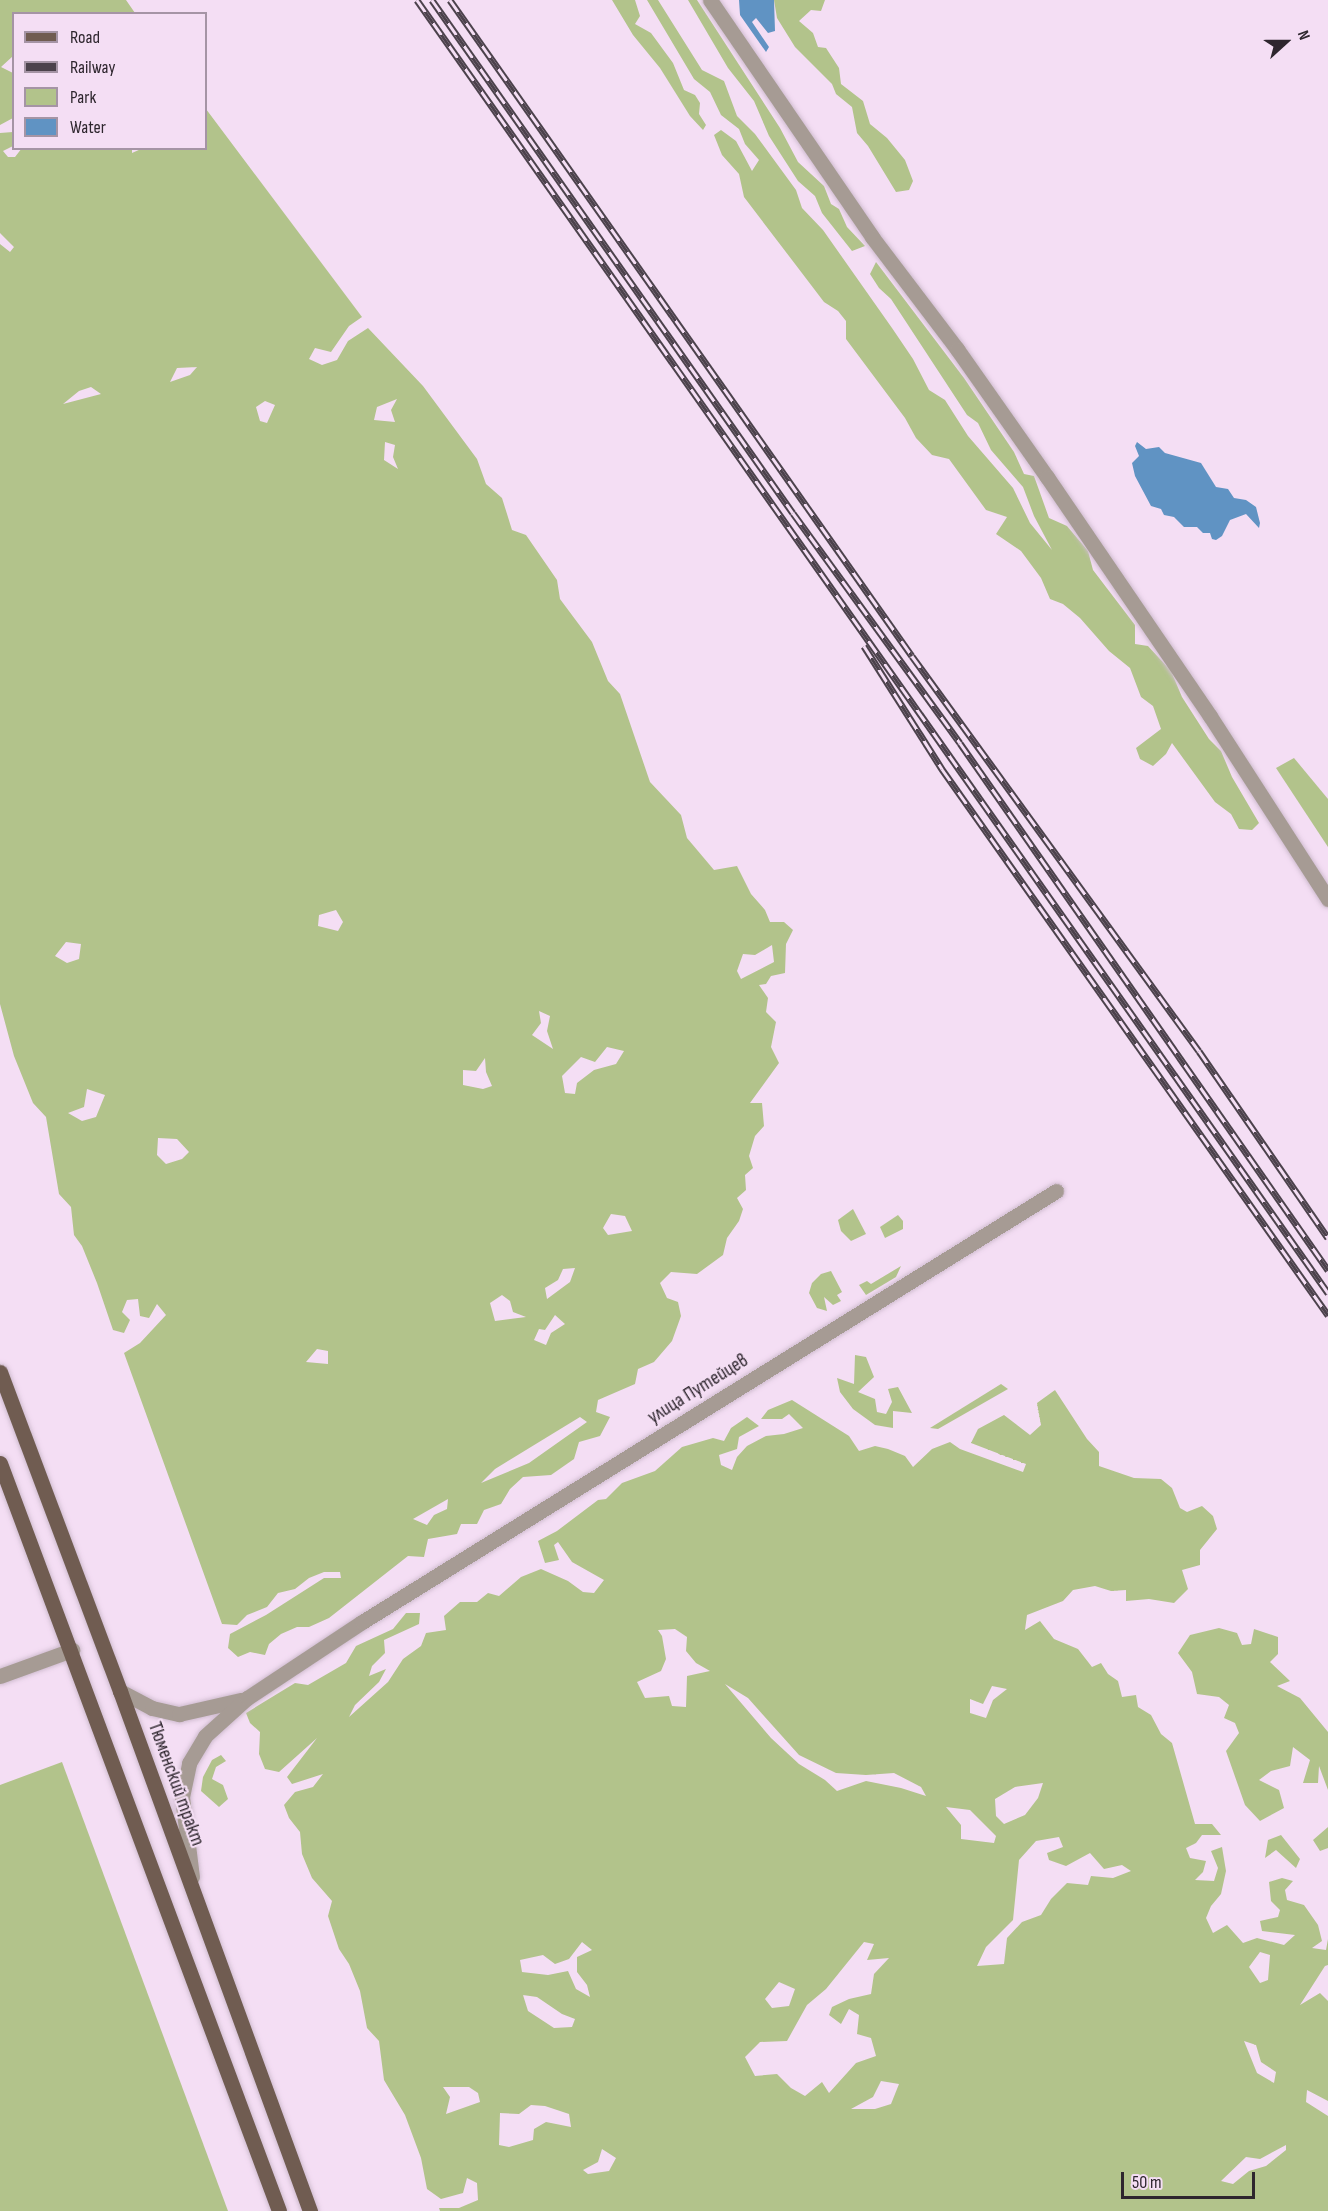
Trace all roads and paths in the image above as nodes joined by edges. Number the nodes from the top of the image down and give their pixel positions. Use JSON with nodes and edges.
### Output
{"nodes":[{"id":1,"x":710,"y":0,"type":"edge"},
{"id":2,"x":1328,"y":899,"type":"edge"},
{"id":3,"x":1056,"y":1191,"type":"dead end"},
{"id":4,"x":0,"y":1372,"type":"edge"},
{"id":5,"x":0,"y":1462,"type":"edge"},
{"id":6,"x":72,"y":1650,"type":"junction"},
{"id":7,"x":0,"y":1676,"type":"edge"},
{"id":8,"x":120,"y":1690,"type":"junction"},
{"id":9,"x":247,"y":1698,"type":"junction"},
{"id":10,"x":194,"y":1895,"type":"junction"},
{"id":11,"x":279,"y":2211,"type":"edge"},
{"id":12,"x":310,"y":2211,"type":"edge"}],
"edges":[{"from":1,"to":2,"type":"street"},
{"from":3,"to":9,"type":"street","name":"улица Путейцев"},
{"from":4,"to":8,"type":"main road","name":"Тюменский тракт"},
{"from":5,"to":6,"type":"main road"},
{"from":6,"to":7,"type":"street"},
{"from":6,"to":11,"type":"main road"},
{"from":8,"to":9,"type":"street"},
{"from":8,"to":10,"type":"main road","name":"Тюменский тракт"},
{"from":9,"to":10,"type":"street"},
{"from":10,"to":12,"type":"main road","name":"Тюменский тракт"}]}
